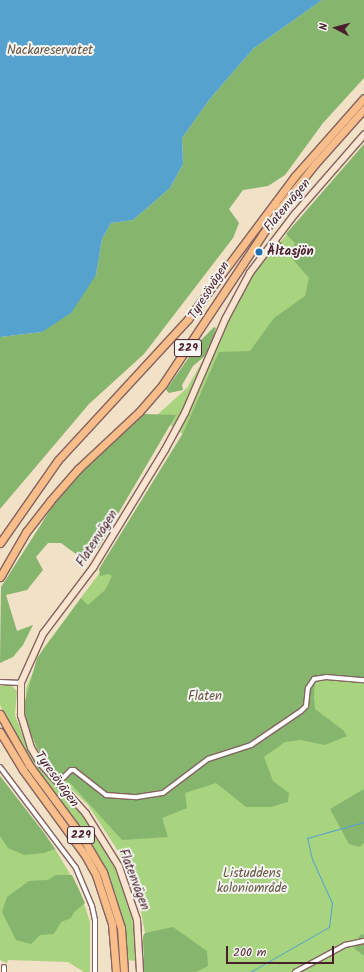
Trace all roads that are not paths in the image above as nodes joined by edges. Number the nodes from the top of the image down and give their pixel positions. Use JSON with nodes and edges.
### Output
{"nodes":[{"id":1,"x":364,"y":98,"type":"edge"},
{"id":2,"x":364,"y":109,"type":"edge"},
{"id":3,"x":364,"y":135,"type":"edge"},
{"id":4,"x":274,"y":240,"type":"junction"},
{"id":5,"x":281,"y":248,"type":"dead end"},
{"id":6,"x":0,"y":543,"type":"edge"},
{"id":7,"x":0,"y":577,"type":"edge"},
{"id":8,"x":364,"y":680,"type":"edge"},
{"id":9,"x":0,"y":682,"type":"edge"},
{"id":10,"x":20,"y":683,"type":"junction"},
{"id":11,"x":0,"y":714,"type":"edge"},
{"id":12,"x":0,"y":732,"type":"edge"},
{"id":13,"x":0,"y":767,"type":"edge"},
{"id":14,"x":58,"y":784,"type":"junction"},
{"id":15,"x":364,"y":941,"type":"edge"},
{"id":16,"x":95,"y":972,"type":"edge"},
{"id":17,"x":116,"y":972,"type":"edge"},
{"id":18,"x":124,"y":972,"type":"edge"},
{"id":19,"x":140,"y":972,"type":"edge"},
{"id":20,"x":295,"y":972,"type":"edge"}],
"edges":[{"from":1,"to":6,"type":"highway","name":"Tyresövägen","number":"229"},
{"from":2,"to":7,"type":"highway","name":"Tyresövägen","number":"229"},
{"from":3,"to":4,"type":"street","name":"Flatenvägen"},
{"from":4,"to":5,"type":"street"},
{"from":4,"to":10,"type":"street","name":"Flatenvägen"},
{"from":8,"to":14,"type":"street"},
{"from":9,"to":10,"type":"street"},
{"from":10,"to":14,"type":"street","name":"Flatenvägen"},
{"from":11,"to":18,"type":"highway","name":"Tyresövägen","number":"229"},
{"from":12,"to":17,"type":"highway","name":"Tyresövägen","number":"229"},
{"from":13,"to":16,"type":"street"},
{"from":14,"to":19,"type":"street","name":"Flatenvägen"},
{"from":15,"to":20,"type":"street"}]}
